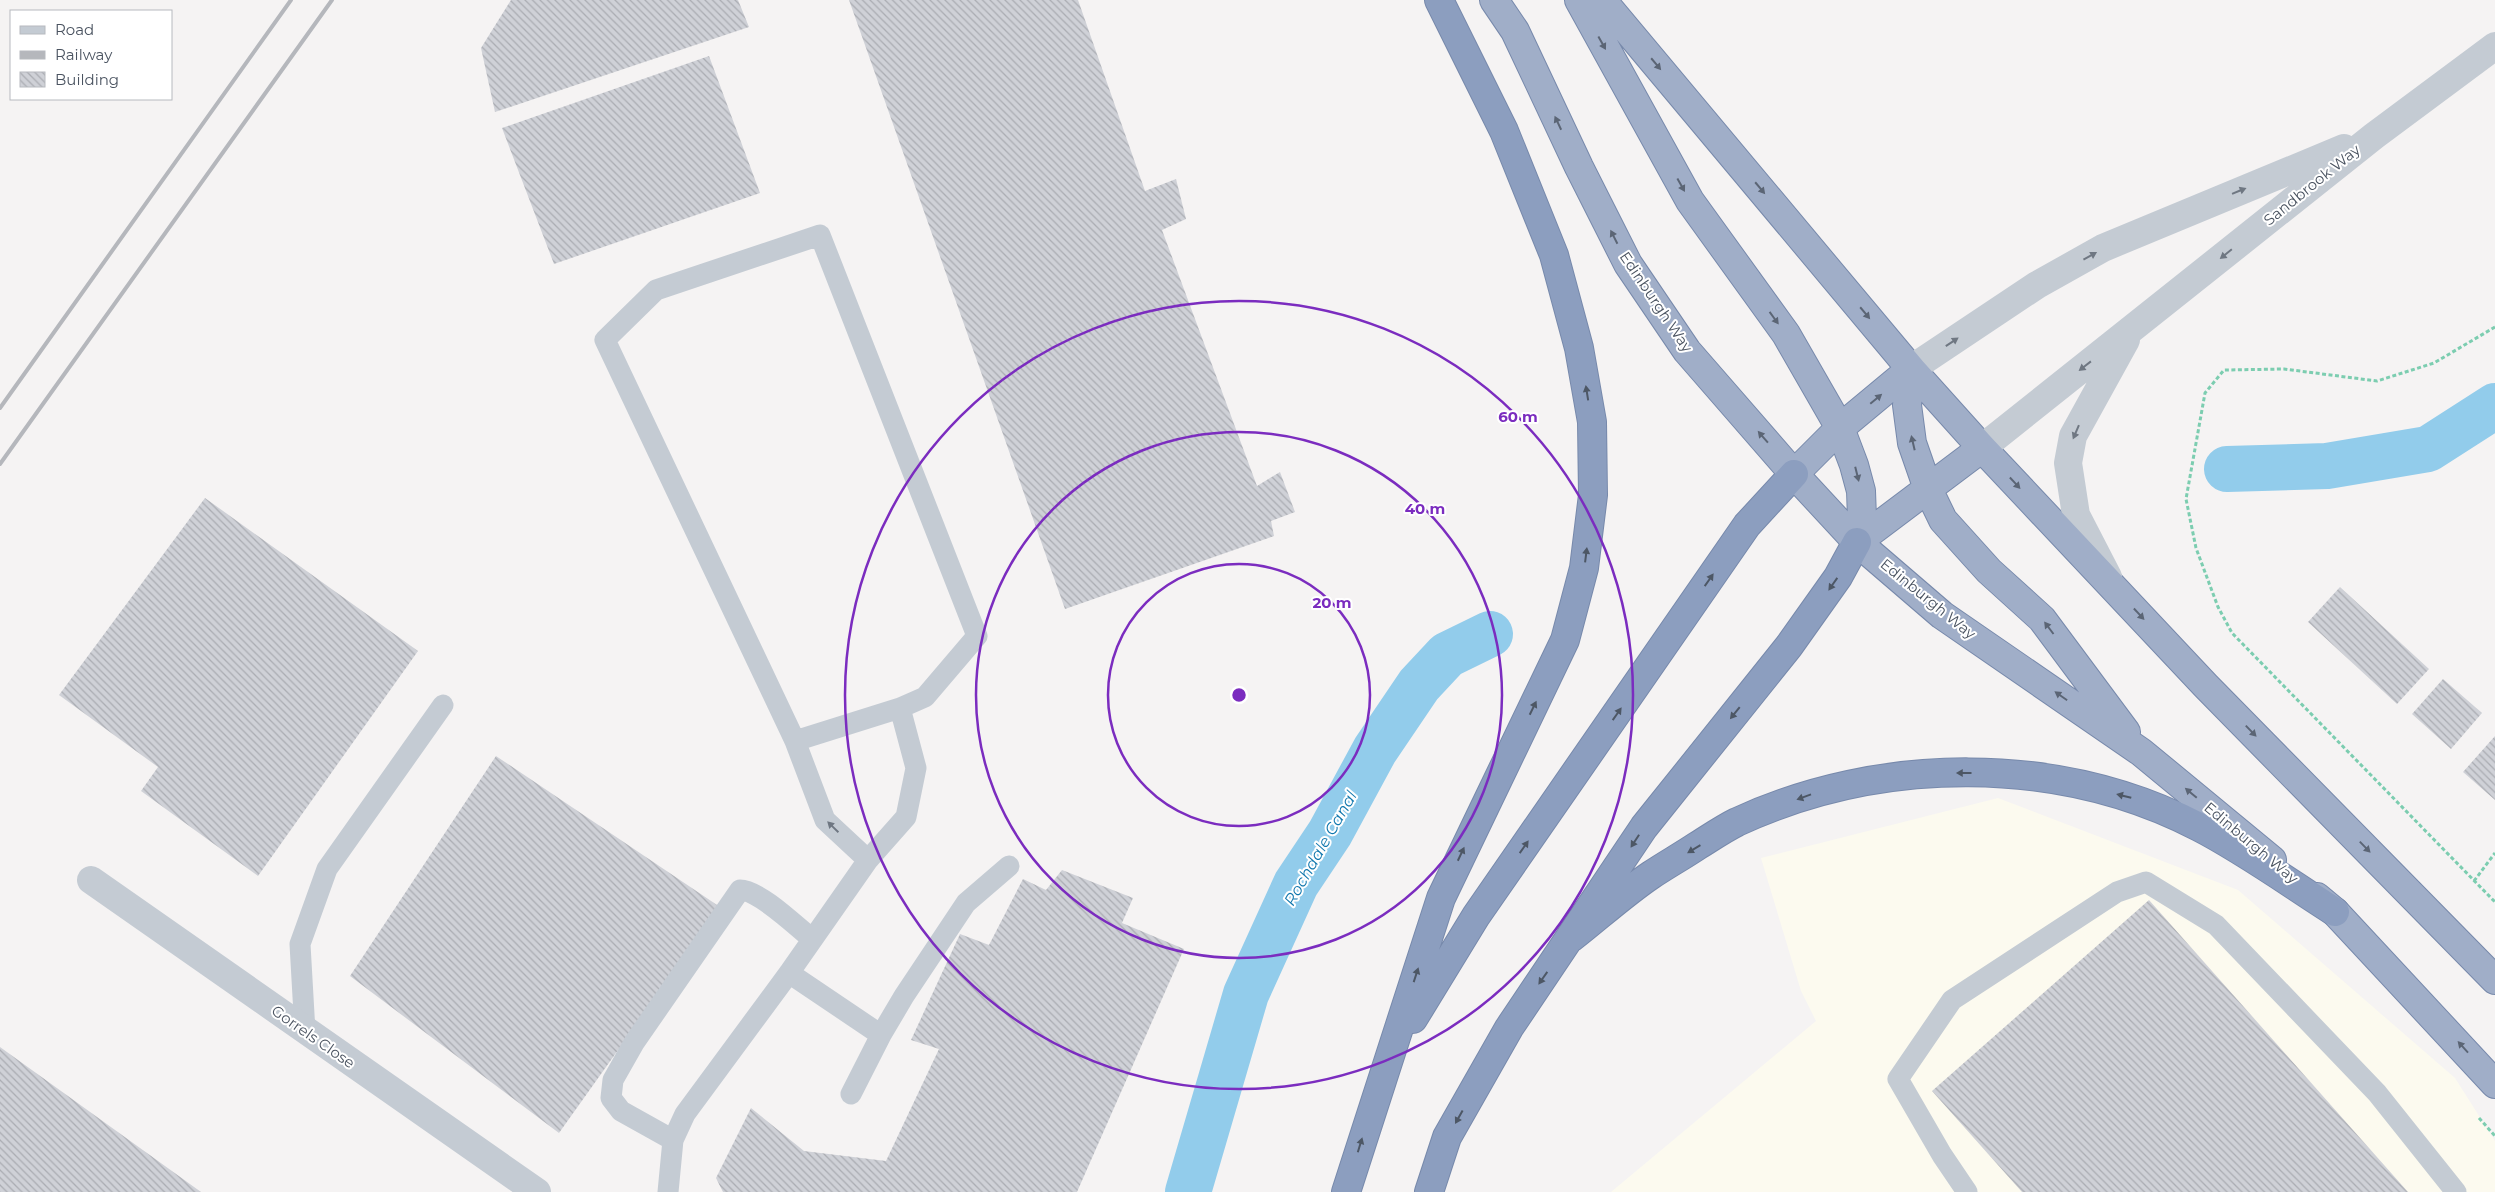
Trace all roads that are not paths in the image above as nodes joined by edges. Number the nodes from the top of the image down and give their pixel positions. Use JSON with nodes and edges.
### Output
{"nodes":[{"id":1,"x":1439,"y":0,"type":"edge"},
{"id":2,"x":1494,"y":0,"type":"edge"},
{"id":3,"x":1579,"y":0,"type":"edge"},
{"id":4,"x":1602,"y":0,"type":"edge"},
{"id":5,"x":2495,"y":46,"type":"edge"},
{"id":6,"x":2374,"y":136,"type":"junction"},
{"id":7,"x":2133,"y":328,"type":"junction"},
{"id":8,"x":1912,"y":369,"type":"junction"},
{"id":9,"x":1840,"y":428,"type":"junction"},
{"id":10,"x":1982,"y":448,"type":"junction"},
{"id":11,"x":1794,"y":474,"type":"junction"},
{"id":12,"x":1928,"y":489,"type":"junction"},
{"id":13,"x":1857,"y":542,"type":"junction"},
{"id":14,"x":2114,"y":588,"type":"junction"},
{"id":15,"x":443,"y":705,"type":"dead end"},
{"id":16,"x":900,"y":708,"type":"junction"},
{"id":17,"x":794,"y":740,"type":"junction"},
{"id":18,"x":2141,"y":752,"type":"junction"},
{"id":19,"x":868,"y":860,"type":"junction"},
{"id":20,"x":1009,"y":866,"type":"dead end"},
{"id":21,"x":91,"y":880,"type":"dead end"},
{"id":22,"x":2335,"y":912,"type":"junction"},
{"id":23,"x":1571,"y":938,"type":"junction"},
{"id":24,"x":812,"y":939,"type":"junction"},
{"id":25,"x":789,"y":973,"type":"junction"},
{"id":26,"x":2495,"y":980,"type":"edge"},
{"id":27,"x":306,"y":1032,"type":"junction"},
{"id":28,"x":881,"y":1035,"type":"junction"},
{"id":29,"x":1391,"y":1054,"type":"junction"},
{"id":30,"x":2495,"y":1084,"type":"edge"},
{"id":31,"x":851,"y":1094,"type":"dead end"},
{"id":32,"x":673,"y":1140,"type":"junction"},
{"id":33,"x":537,"y":1192,"type":"edge"},
{"id":34,"x":668,"y":1192,"type":"edge"},
{"id":35,"x":1346,"y":1192,"type":"edge"},
{"id":36,"x":1429,"y":1192,"type":"edge"},
{"id":37,"x":1967,"y":1192,"type":"edge"},
{"id":38,"x":2456,"y":1192,"type":"edge"}],
"edges":[{"from":29,"to":1,"type":"highway","one_way":true},
{"from":11,"to":2,"type":"highway","name":"Edinburgh Way","one_way":true},
{"from":3,"to":9,"type":"highway","one_way":true},
{"from":4,"to":8,"type":"highway","one_way":true},
{"from":5,"to":6,"type":"street","name":"Sandbrook Way"},
{"from":6,"to":7,"type":"street","name":"Sandbrook Way","one_way":true},
{"from":8,"to":6,"type":"street","one_way":true},
{"from":7,"to":10,"type":"street","name":"Sandbrook Way","one_way":true},
{"from":7,"to":14,"type":"street","name":"Sandbrook Way","one_way":true},
{"from":9,"to":8,"type":"highway","one_way":true},
{"from":8,"to":10,"type":"highway"},
{"from":12,"to":8,"type":"highway","one_way":true},
{"from":9,"to":11,"type":"highway"},
{"from":9,"to":13,"type":"highway","one_way":true},
{"from":10,"to":12,"type":"highway"},
{"from":10,"to":14,"type":"highway","one_way":true},
{"from":11,"to":13,"type":"highway","name":"Edinburgh Way"},
{"from":29,"to":11,"type":"highway","one_way":true},
{"from":12,"to":13,"type":"highway"},
{"from":18,"to":12,"type":"highway","one_way":true},
{"from":18,"to":13,"type":"highway","name":"Edinburgh Way","one_way":true},
{"from":13,"to":23,"type":"highway","one_way":true},
{"from":14,"to":26,"type":"highway","one_way":true},
{"from":15,"to":27,"type":"lane"},
{"from":16,"to":17,"type":"lane"},
{"from":16,"to":17,"type":"lane"},
{"from":16,"to":19,"type":"lane"},
{"from":19,"to":17,"type":"lane","one_way":true},
{"from":22,"to":18,"type":"highway","name":"Edinburgh Way","one_way":true},
{"from":19,"to":24,"type":"lane"},
{"from":20,"to":28,"type":"lane"},
{"from":21,"to":27,"type":"street","name":"Gorrels Close"},
{"from":22,"to":23,"type":"highway","one_way":true},
{"from":30,"to":22,"type":"highway","name":"Edinburgh Way","one_way":true},
{"from":23,"to":36,"type":"highway","one_way":true},
{"from":24,"to":25,"type":"lane"},
{"from":24,"to":32,"type":"lane"},
{"from":25,"to":28,"type":"lane"},
{"from":25,"to":32,"type":"lane"},
{"from":27,"to":33,"type":"street","name":"Gorrels Close"},
{"from":28,"to":31,"type":"lane"},
{"from":35,"to":29,"type":"highway","one_way":true},
{"from":32,"to":34,"type":"lane"},
{"from":37,"to":38,"type":"lane"}]}
